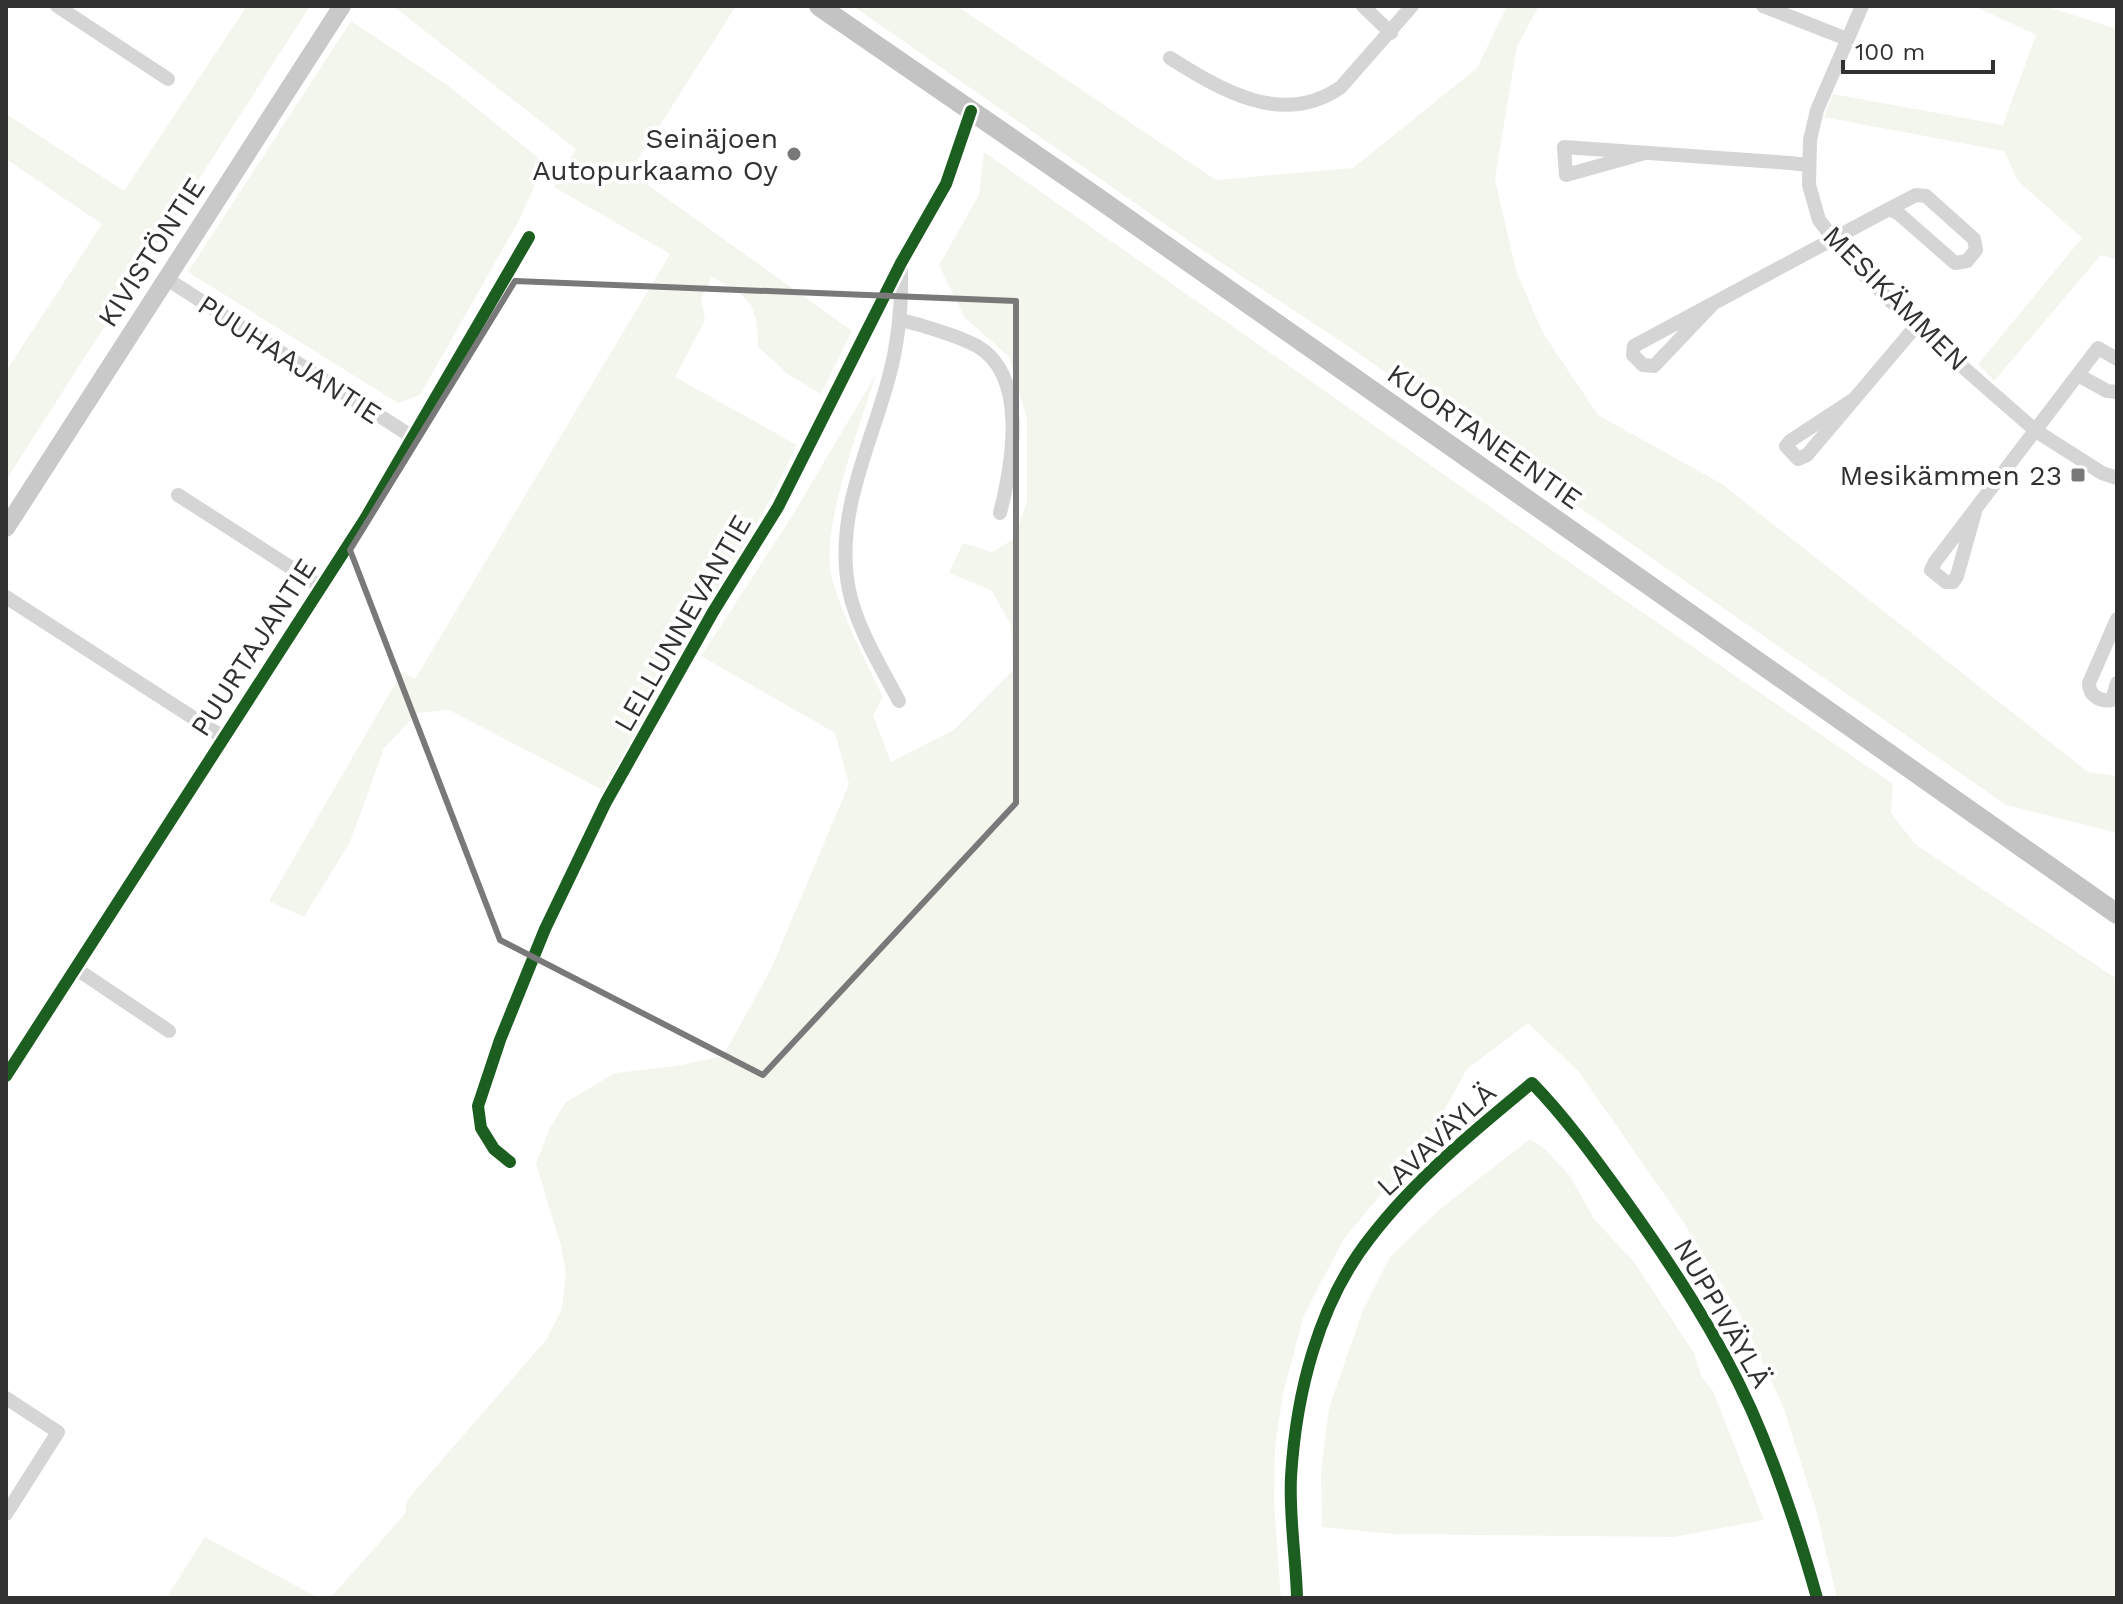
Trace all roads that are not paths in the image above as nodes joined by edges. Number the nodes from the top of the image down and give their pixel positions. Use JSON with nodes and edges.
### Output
{"nodes":[{"id":1,"x":57,"y":6,"type":"edge"},
{"id":2,"x":342,"y":6,"type":"edge"},
{"id":3,"x":819,"y":6,"type":"edge"},
{"id":4,"x":1363,"y":6,"type":"edge"},
{"id":5,"x":1412,"y":6,"type":"edge"},
{"id":6,"x":1763,"y":6,"type":"edge"},
{"id":7,"x":1862,"y":6,"type":"edge"},
{"id":8,"x":1391,"y":33,"type":"junction"},
{"id":9,"x":1847,"y":39,"type":"junction"},
{"id":10,"x":1170,"y":58,"type":"dead end"},
{"id":11,"x":168,"y":79,"type":"dead end"},
{"id":12,"x":971,"y":111,"type":"junction"},
{"id":13,"x":1645,"y":153,"type":"junction"},
{"id":14,"x":1808,"y":165,"type":"junction"},
{"id":15,"x":1889,"y":209,"type":"junction"},
{"id":16,"x":529,"y":237,"type":"dead end"},
{"id":17,"x":1832,"y":238,"type":"junction"},
{"id":18,"x":901,"y":263,"type":"junction"},
{"id":19,"x":167,"y":279,"type":"junction"},
{"id":20,"x":1713,"y":304,"type":"junction"},
{"id":21,"x":901,"y":320,"type":"junction"},
{"id":22,"x":1916,"y":326,"type":"junction"},
{"id":23,"x":2117,"y":359,"type":"edge"},
{"id":24,"x":2078,"y":375,"type":"junction"},
{"id":25,"x":2117,"y":392,"type":"edge"},
{"id":26,"x":1851,"y":401,"type":"junction"},
{"id":27,"x":2036,"y":431,"type":"junction"},
{"id":28,"x":414,"y":438,"type":"junction"},
{"id":29,"x":2117,"y":478,"type":"edge"},
{"id":30,"x":178,"y":495,"type":"dead end"},
{"id":31,"x":1975,"y":512,"type":"dead end"},
{"id":32,"x":1000,"y":513,"type":"dead end"},
{"id":33,"x":6,"y":528,"type":"edge"},
{"id":34,"x":321,"y":587,"type":"junction"},
{"id":35,"x":6,"y":597,"type":"edge"},
{"id":36,"x":2117,"y":619,"type":"edge"},
{"id":37,"x":2117,"y":683,"type":"edge"},
{"id":38,"x":899,"y":701,"type":"dead end"},
{"id":39,"x":223,"y":737,"type":"junction"},
{"id":40,"x":2117,"y":914,"type":"edge"},
{"id":41,"x":75,"y":968,"type":"junction"},
{"id":42,"x":169,"y":1031,"type":"dead end"},
{"id":43,"x":6,"y":1076,"type":"edge"},
{"id":44,"x":1532,"y":1083,"type":"joint"},
{"id":45,"x":510,"y":1162,"type":"dead end"},
{"id":46,"x":6,"y":1398,"type":"edge"},
{"id":47,"x":6,"y":1514,"type":"edge"},
{"id":48,"x":1297,"y":1598,"type":"edge"},
{"id":49,"x":1817,"y":1598,"type":"edge"}],
"edges":[{"from":1,"to":11,"type":"street"},
{"from":2,"to":19,"type":"main road","name":"KIVISTÖNTIE"},
{"from":3,"to":12,"type":"highway","name":"KUORTANEENTIE"},
{"from":4,"to":8,"type":"street"},
{"from":5,"to":8,"type":"street"},
{"from":6,"to":9,"type":"street"},
{"from":7,"to":9,"type":"street","name":"MESIKÄMMEN"},
{"from":8,"to":10,"type":"street"},
{"from":9,"to":14,"type":"street","name":"MESIKÄMMEN"},
{"from":12,"to":18,"type":"street","name":"LELLUNNEVANTIE"},
{"from":12,"to":40,"type":"highway","name":"KUORTANEENTIE"},
{"from":13,"to":13,"type":"street"},
{"from":13,"to":14,"type":"street"},
{"from":14,"to":17,"type":"street","name":"MESIKÄMMEN"},
{"from":15,"to":15,"type":"street"},
{"from":15,"to":17,"type":"street"},
{"from":16,"to":28,"type":"street","name":"PUURTAJANTIE"},
{"from":17,"to":20,"type":"street"},
{"from":17,"to":22,"type":"street","name":"MESIKÄMMEN"},
{"from":18,"to":21,"type":"street"},
{"from":18,"to":45,"type":"street","name":"LELLUNNEVANTIE"},
{"from":19,"to":28,"type":"street","name":"PUUHAAJANTIE"},
{"from":19,"to":33,"type":"main road","name":"KIVISTÖNTIE"},
{"from":20,"to":20,"type":"street"},
{"from":21,"to":32,"type":"street"},
{"from":21,"to":38,"type":"street"},
{"from":22,"to":26,"type":"street"},
{"from":22,"to":27,"type":"street","name":"MESIKÄMMEN"},
{"from":23,"to":24,"type":"street"},
{"from":24,"to":25,"type":"street"},
{"from":24,"to":27,"type":"street"},
{"from":26,"to":26,"type":"street"},
{"from":27,"to":29,"type":"street","name":"MESIKÄMMEN"},
{"from":27,"to":31,"type":"street"},
{"from":28,"to":34,"type":"street","name":"PUURTAJANTIE"},
{"from":30,"to":34,"type":"street"},
{"from":34,"to":39,"type":"street","name":"PUURTAJANTIE"},
{"from":35,"to":39,"type":"street"},
{"from":36,"to":37,"type":"street"},
{"from":39,"to":41,"type":"street","name":"PUURTAJANTIE"},
{"from":41,"to":42,"type":"street"},
{"from":41,"to":43,"type":"street","name":"PUURTAJANTIE"},
{"from":44,"to":48,"type":"street","name":"LAVAVÄYLÄ"},
{"from":44,"to":49,"type":"street","name":"NUPPIVÄYLÄ"},
{"from":46,"to":47,"type":"street"}]}
